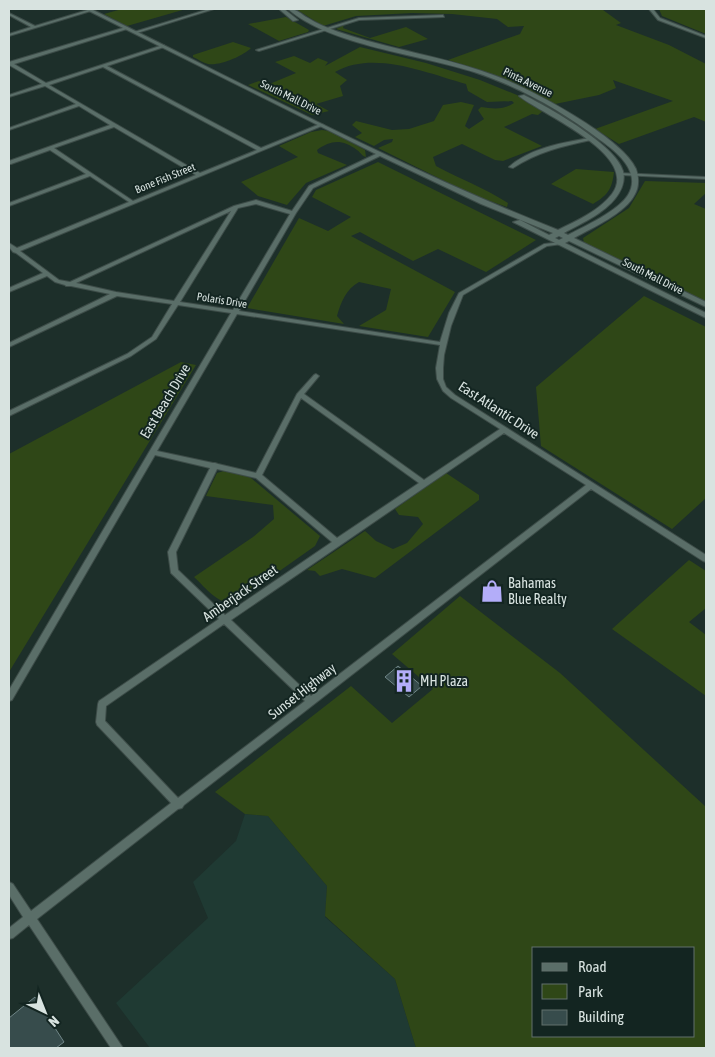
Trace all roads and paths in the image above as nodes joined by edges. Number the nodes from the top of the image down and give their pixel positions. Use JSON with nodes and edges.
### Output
{"nodes":[{"id":1,"x":198,"y":9,"type":"edge"},
{"id":2,"x":212,"y":9,"type":"edge"},
{"id":3,"x":280,"y":9,"type":"edge"},
{"id":4,"x":290,"y":9,"type":"edge"},
{"id":5,"x":651,"y":9,"type":"edge"},
{"id":6,"x":90,"y":10,"type":"edge"},
{"id":7,"x":9,"y":14,"type":"edge"},
{"id":8,"x":443,"y":16,"type":"dead end"},
{"id":9,"x":156,"y":20,"type":"junction"},
{"id":10,"x":162,"y":23,"type":"junction"},
{"id":11,"x":34,"y":28,"type":"junction"},
{"id":12,"x":326,"y":29,"type":"junction"},
{"id":13,"x":131,"y":30,"type":"junction"},
{"id":14,"x":319,"y":32,"type":"junction"},
{"id":15,"x":9,"y":35,"type":"edge"},
{"id":16,"x":706,"y":37,"type":"edge"},
{"id":17,"x":163,"y":46,"type":"junction"},
{"id":18,"x":258,"y":50,"type":"dead end"},
{"id":19,"x":9,"y":64,"type":"edge"},
{"id":20,"x":103,"y":66,"type":"junction"},
{"id":21,"x":477,"y":71,"type":"junction"},
{"id":22,"x":471,"y":75,"type":"junction"},
{"id":23,"x":46,"y":84,"type":"junction"},
{"id":24,"x":9,"y":96,"type":"edge"},
{"id":25,"x":78,"y":105,"type":"junction"},
{"id":26,"x":114,"y":125,"type":"junction"},
{"id":27,"x":322,"y":125,"type":"junction"},
{"id":28,"x":9,"y":128,"type":"edge"},
{"id":29,"x":589,"y":139,"type":"junction"},
{"id":30,"x":51,"y":148,"type":"junction"},
{"id":31,"x":260,"y":150,"type":"junction"},
{"id":32,"x":380,"y":154,"type":"junction"},
{"id":33,"x":9,"y":164,"type":"edge"},
{"id":34,"x":510,"y":167,"type":"dead end"},
{"id":35,"x":90,"y":174,"type":"junction"},
{"id":36,"x":622,"y":174,"type":"junction"},
{"id":37,"x":199,"y":175,"type":"junction"},
{"id":38,"x":634,"y":175,"type":"junction"},
{"id":39,"x":706,"y":178,"type":"edge"},
{"id":40,"x":132,"y":202,"type":"junction"},
{"id":41,"x":484,"y":203,"type":"junction"},
{"id":42,"x":9,"y":205,"type":"edge"},
{"id":43,"x":236,"y":207,"type":"junction"},
{"id":44,"x":293,"y":213,"type":"junction"},
{"id":45,"x":558,"y":233,"type":"junction"},
{"id":46,"x":569,"y":238,"type":"junction"},
{"id":47,"x":548,"y":242,"type":"junction"},
{"id":48,"x":560,"y":243,"type":"junction"},
{"id":49,"x":9,"y":246,"type":"edge"},
{"id":50,"x":15,"y":251,"type":"junction"},
{"id":51,"x":626,"y":266,"type":"junction"},
{"id":52,"x":618,"y":271,"type":"junction"},
{"id":53,"x":46,"y":274,"type":"junction"},
{"id":54,"x":68,"y":285,"type":"junction"},
{"id":55,"x":9,"y":290,"type":"edge"},
{"id":56,"x":116,"y":294,"type":"junction"},
{"id":57,"x":175,"y":302,"type":"junction"},
{"id":58,"x":706,"y":305,"type":"edge"},
{"id":59,"x":236,"y":312,"type":"junction"},
{"id":60,"x":706,"y":316,"type":"edge"},
{"id":61,"x":443,"y":344,"type":"junction"},
{"id":62,"x":9,"y":345,"type":"edge"},
{"id":63,"x":316,"y":376,"type":"dead end"},
{"id":64,"x":300,"y":394,"type":"junction"},
{"id":65,"x":9,"y":414,"type":"edge"},
{"id":66,"x":504,"y":430,"type":"junction"},
{"id":67,"x":153,"y":452,"type":"junction"},
{"id":68,"x":215,"y":465,"type":"junction"},
{"id":69,"x":258,"y":476,"type":"junction"},
{"id":70,"x":424,"y":483,"type":"junction"},
{"id":71,"x":591,"y":485,"type":"junction"},
{"id":72,"x":337,"y":542,"type":"junction"},
{"id":73,"x":706,"y":559,"type":"edge"},
{"id":74,"x":226,"y":620,"type":"junction"},
{"id":75,"x":9,"y":697,"type":"edge"},
{"id":76,"x":311,"y":701,"type":"junction"},
{"id":77,"x":179,"y":805,"type":"junction"},
{"id":78,"x":9,"y":887,"type":"edge"},
{"id":79,"x":29,"y":918,"type":"junction"},
{"id":80,"x":9,"y":934,"type":"edge"},
{"id":81,"x":117,"y":1048,"type":"edge"}],
"edges":[{"from":1,"to":9,"type":"street"},
{"from":2,"to":10,"type":"street"},
{"from":3,"to":14,"type":"street","name":"Pinta Avenue"},
{"from":4,"to":12,"type":"street","name":"Pinta Avenue"},
{"from":5,"to":16,"type":"street"},
{"from":6,"to":11,"type":"street"},
{"from":6,"to":13,"type":"street","name":"South Mall Drive"},
{"from":7,"to":11,"type":"street"},
{"from":8,"to":12,"type":"street"},
{"from":9,"to":10,"type":"street"},
{"from":9,"to":13,"type":"street"},
{"from":10,"to":13,"type":"street"},
{"from":11,"to":15,"type":"street"},
{"from":12,"to":14,"type":"street"},
{"from":12,"to":21,"type":"street","name":"Pinta Avenue"},
{"from":13,"to":17,"type":"street","name":"South Mall Drive"},
{"from":13,"to":19,"type":"street"},
{"from":14,"to":18,"type":"street"},
{"from":14,"to":22,"type":"street","name":"Pinta Avenue"},
{"from":17,"to":20,"type":"street"},
{"from":17,"to":27,"type":"street","name":"South Mall Drive"},
{"from":19,"to":23,"type":"street"},
{"from":20,"to":23,"type":"street"},
{"from":20,"to":31,"type":"street"},
{"from":21,"to":22,"type":"street"},
{"from":21,"to":38,"type":"street","name":"Pinta Avenue"},
{"from":22,"to":29,"type":"street","name":"Pinta Avenue"},
{"from":23,"to":24,"type":"street"},
{"from":23,"to":25,"type":"street"},
{"from":25,"to":26,"type":"street"},
{"from":25,"to":28,"type":"street"},
{"from":26,"to":30,"type":"street"},
{"from":26,"to":37,"type":"street"},
{"from":27,"to":31,"type":"street","name":"Bone Fish Street"},
{"from":27,"to":32,"type":"street","name":"South Mall Drive"},
{"from":29,"to":34,"type":"street"},
{"from":29,"to":36,"type":"street","name":"Pinta Avenue"},
{"from":30,"to":33,"type":"street"},
{"from":30,"to":35,"type":"street"},
{"from":31,"to":37,"type":"street","name":"Bone Fish Street"},
{"from":32,"to":41,"type":"street","name":"South Mall Drive"},
{"from":32,"to":44,"type":"street","name":"East Beach Drive"},
{"from":35,"to":40,"type":"street"},
{"from":35,"to":42,"type":"street"},
{"from":36,"to":38,"type":"street"},
{"from":36,"to":45,"type":"street"},
{"from":37,"to":40,"type":"street","name":"Bone Fish Street"},
{"from":38,"to":39,"type":"street"},
{"from":38,"to":46,"type":"street"},
{"from":40,"to":50,"type":"street","name":"Bone Fish Street"},
{"from":41,"to":45,"type":"street","name":"South Mall Drive"},
{"from":41,"to":47,"type":"street","name":"South Mall Drive"},
{"from":43,"to":44,"type":"street"},
{"from":43,"to":54,"type":"street"},
{"from":43,"to":57,"type":"street"},
{"from":44,"to":59,"type":"street","name":"East Beach Drive"},
{"from":45,"to":46,"type":"street","name":"South Mall Drive"},
{"from":45,"to":47,"type":"street"},
{"from":46,"to":48,"type":"street"},
{"from":46,"to":51,"type":"street","name":"South Mall Drive"},
{"from":47,"to":48,"type":"street","name":"South Mall Drive"},
{"from":47,"to":61,"type":"street","name":"East Atlantic Drive"},
{"from":48,"to":52,"type":"street","name":"South Mall Drive"},
{"from":49,"to":50,"type":"street","name":"Polaris Drive"},
{"from":50,"to":53,"type":"street","name":"Polaris Drive"},
{"from":51,"to":52,"type":"street"},
{"from":51,"to":58,"type":"street","name":"South Mall Drive"},
{"from":52,"to":60,"type":"street","name":"South Mall Drive"},
{"from":53,"to":54,"type":"street","name":"Polaris Drive"},
{"from":53,"to":55,"type":"street"},
{"from":54,"to":56,"type":"street","name":"Polaris Drive"},
{"from":56,"to":57,"type":"street","name":"Polaris Drive"},
{"from":56,"to":62,"type":"street"},
{"from":57,"to":59,"type":"street","name":"Polaris Drive"},
{"from":57,"to":65,"type":"street"},
{"from":59,"to":61,"type":"street","name":"Polaris Drive"},
{"from":59,"to":67,"type":"street","name":"East Beach Drive"},
{"from":61,"to":66,"type":"street","name":"East Atlantic Drive"},
{"from":63,"to":64,"type":"street"},
{"from":64,"to":69,"type":"street"},
{"from":64,"to":70,"type":"street"},
{"from":66,"to":70,"type":"street","name":"Amberjack Street"},
{"from":66,"to":71,"type":"street","name":"East Atlantic Drive"},
{"from":67,"to":68,"type":"street"},
{"from":67,"to":75,"type":"street","name":"East Beach Drive"},
{"from":68,"to":69,"type":"street"},
{"from":68,"to":74,"type":"street"},
{"from":69,"to":72,"type":"street"},
{"from":70,"to":72,"type":"street","name":"Amberjack Street"},
{"from":71,"to":73,"type":"street","name":"East Atlantic Drive"},
{"from":71,"to":76,"type":"street","name":"Sunset Highway"},
{"from":72,"to":74,"type":"street","name":"Amberjack Street"},
{"from":74,"to":76,"type":"street"},
{"from":74,"to":77,"type":"street","name":"Amberjack Street"},
{"from":76,"to":77,"type":"street","name":"Sunset Highway"},
{"from":77,"to":79,"type":"street","name":"Sunset Highway"},
{"from":78,"to":79,"type":"street"},
{"from":79,"to":80,"type":"street","name":"Sunset Highway"},
{"from":79,"to":81,"type":"street"}]}
